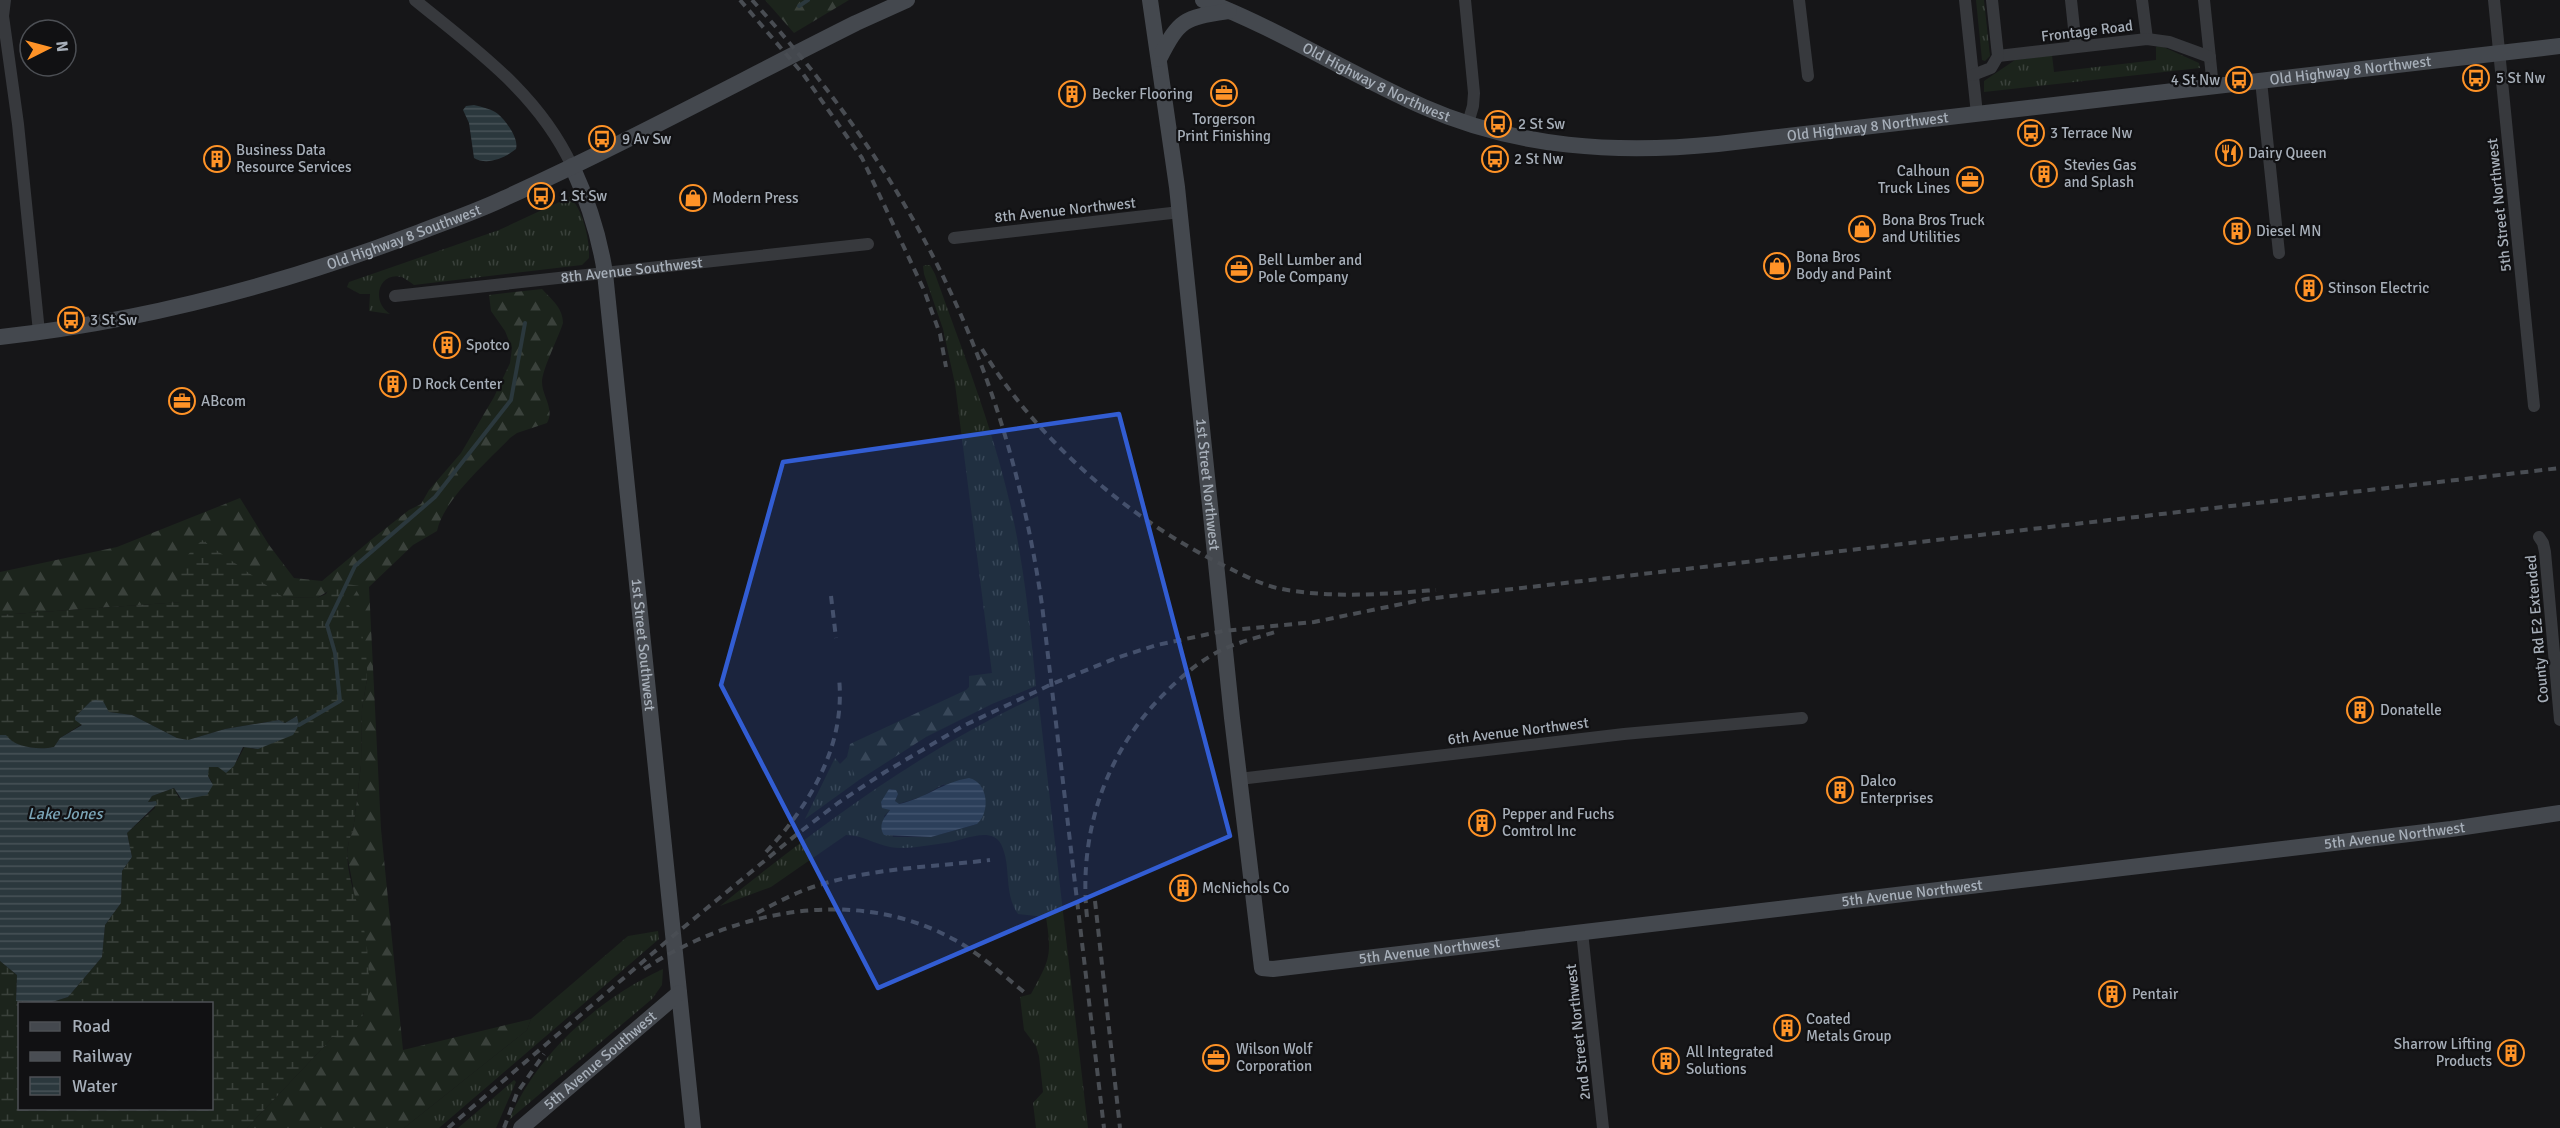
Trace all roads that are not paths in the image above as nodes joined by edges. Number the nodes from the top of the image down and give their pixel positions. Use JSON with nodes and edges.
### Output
{"nodes":[{"id":1,"x":5,"y":0,"type":"edge"},
{"id":2,"x":415,"y":0,"type":"edge"},
{"id":3,"x":908,"y":0,"type":"edge"},
{"id":4,"x":1150,"y":0,"type":"edge"},
{"id":5,"x":1203,"y":0,"type":"edge"},
{"id":6,"x":1465,"y":0,"type":"edge"},
{"id":7,"x":1799,"y":0,"type":"edge"},
{"id":8,"x":1965,"y":0,"type":"edge"},
{"id":9,"x":1992,"y":0,"type":"edge"},
{"id":10,"x":2071,"y":0,"type":"edge"},
{"id":11,"x":2142,"y":0,"type":"edge"},
{"id":12,"x":2204,"y":0,"type":"edge"},
{"id":13,"x":2494,"y":0,"type":"edge"},
{"id":14,"x":1231,"y":10,"type":"junction"},
{"id":15,"x":2147,"y":39,"type":"junction"},
{"id":16,"x":2076,"y":46,"type":"junction"},
{"id":17,"x":2560,"y":46,"type":"edge"},
{"id":18,"x":2499,"y":54,"type":"junction"},
{"id":19,"x":1998,"y":56,"type":"junction"},
{"id":20,"x":2210,"y":57,"type":"junction"},
{"id":21,"x":1159,"y":59,"type":"junction"},
{"id":22,"x":1973,"y":75,"type":"junction"},
{"id":23,"x":1808,"y":76,"type":"dead end"},
{"id":24,"x":2261,"y":81,"type":"junction"},
{"id":25,"x":2213,"y":87,"type":"junction"},
{"id":26,"x":1977,"y":114,"type":"junction"},
{"id":27,"x":1468,"y":123,"type":"junction"},
{"id":28,"x":572,"y":166,"type":"junction"},
{"id":29,"x":1180,"y":213,"type":"junction"},
{"id":30,"x":954,"y":238,"type":"dead end"},
{"id":31,"x":868,"y":244,"type":"dead end"},
{"id":32,"x":2279,"y":253,"type":"dead end"},
{"id":33,"x":605,"y":273,"type":"junction"},
{"id":34,"x":395,"y":296,"type":"dead end"},
{"id":35,"x":39,"y":333,"type":"junction"},
{"id":36,"x":0,"y":337,"type":"edge"},
{"id":37,"x":2534,"y":406,"type":"dead end"},
{"id":38,"x":2539,"y":537,"type":"dead end"},
{"id":39,"x":2557,"y":653,"type":"edge"},
{"id":40,"x":1802,"y":718,"type":"dead end"},
{"id":41,"x":2560,"y":720,"type":"edge"},
{"id":42,"x":1239,"y":779,"type":"junction"},
{"id":43,"x":2560,"y":813,"type":"edge"},
{"id":44,"x":1582,"y":932,"type":"junction"},
{"id":45,"x":1262,"y":968,"type":"joint"},
{"id":46,"x":679,"y":993,"type":"junction"},
{"id":47,"x":521,"y":1128,"type":"edge"},
{"id":48,"x":693,"y":1128,"type":"edge"},
{"id":49,"x":1603,"y":1128,"type":"edge"}],
"edges":[{"from":1,"to":35,"type":"street"},
{"from":2,"to":28,"type":"street"},
{"from":3,"to":28,"type":"street","name":"Old Highway 8 Southwest"},
{"from":4,"to":21,"type":"street","name":"1st Street Northwest"},
{"from":5,"to":14,"type":"street","name":"Old Highway 8 Northwest"},
{"from":6,"to":27,"type":"street"},
{"from":7,"to":23,"type":"street"},
{"from":8,"to":22,"type":"street"},
{"from":9,"to":19,"type":"street"},
{"from":10,"to":16,"type":"street"},
{"from":11,"to":15,"type":"street"},
{"from":12,"to":20,"type":"street"},
{"from":13,"to":18,"type":"street","name":"5th Street Northwest"},
{"from":14,"to":21,"type":"street"},
{"from":14,"to":27,"type":"street","name":"Old Highway 8 Northwest"},
{"from":15,"to":16,"type":"street","name":"Frontage Road"},
{"from":15,"to":20,"type":"street","name":"Frontage Road"},
{"from":16,"to":19,"type":"street","name":"Frontage Road"},
{"from":17,"to":18,"type":"street","name":"Old Highway 8 Northwest"},
{"from":18,"to":24,"type":"street","name":"Old Highway 8 Northwest"},
{"from":18,"to":37,"type":"street","name":"5th Street Northwest"},
{"from":19,"to":22,"type":"street"},
{"from":20,"to":25,"type":"street"},
{"from":21,"to":29,"type":"street","name":"1st Street Northwest"},
{"from":22,"to":26,"type":"street"},
{"from":24,"to":25,"type":"street","name":"Old Highway 8 Northwest"},
{"from":24,"to":32,"type":"street"},
{"from":25,"to":26,"type":"street","name":"Old Highway 8 Northwest"},
{"from":26,"to":27,"type":"street","name":"Old Highway 8 Northwest"},
{"from":28,"to":33,"type":"street","name":"1st Street Southwest"},
{"from":28,"to":35,"type":"street","name":"Old Highway 8 Southwest"},
{"from":29,"to":30,"type":"street","name":"8th Avenue Northwest"},
{"from":29,"to":42,"type":"street","name":"1st Street Northwest"},
{"from":31,"to":33,"type":"street","name":"8th Avenue Southwest"},
{"from":33,"to":34,"type":"street","name":"8th Avenue Southwest"},
{"from":33,"to":46,"type":"street","name":"1st Street Southwest"},
{"from":35,"to":36,"type":"street","name":"Old Highway 8 Southwest"},
{"from":38,"to":39,"type":"street","name":"County Rd E2 Extended"},
{"from":39,"to":41,"type":"street","name":"County Rd E2 Extended"},
{"from":40,"to":42,"type":"street","name":"6th Avenue Northwest"},
{"from":42,"to":45,"type":"street","name":"1st Street Northwest"},
{"from":43,"to":44,"type":"street","name":"5th Avenue Northwest"},
{"from":44,"to":45,"type":"street","name":"5th Avenue Northwest"},
{"from":44,"to":49,"type":"street","name":"2nd Street Northwest"},
{"from":46,"to":47,"type":"street","name":"5th Avenue Southwest"},
{"from":46,"to":48,"type":"street","name":"1st Street Southwest"}]}
